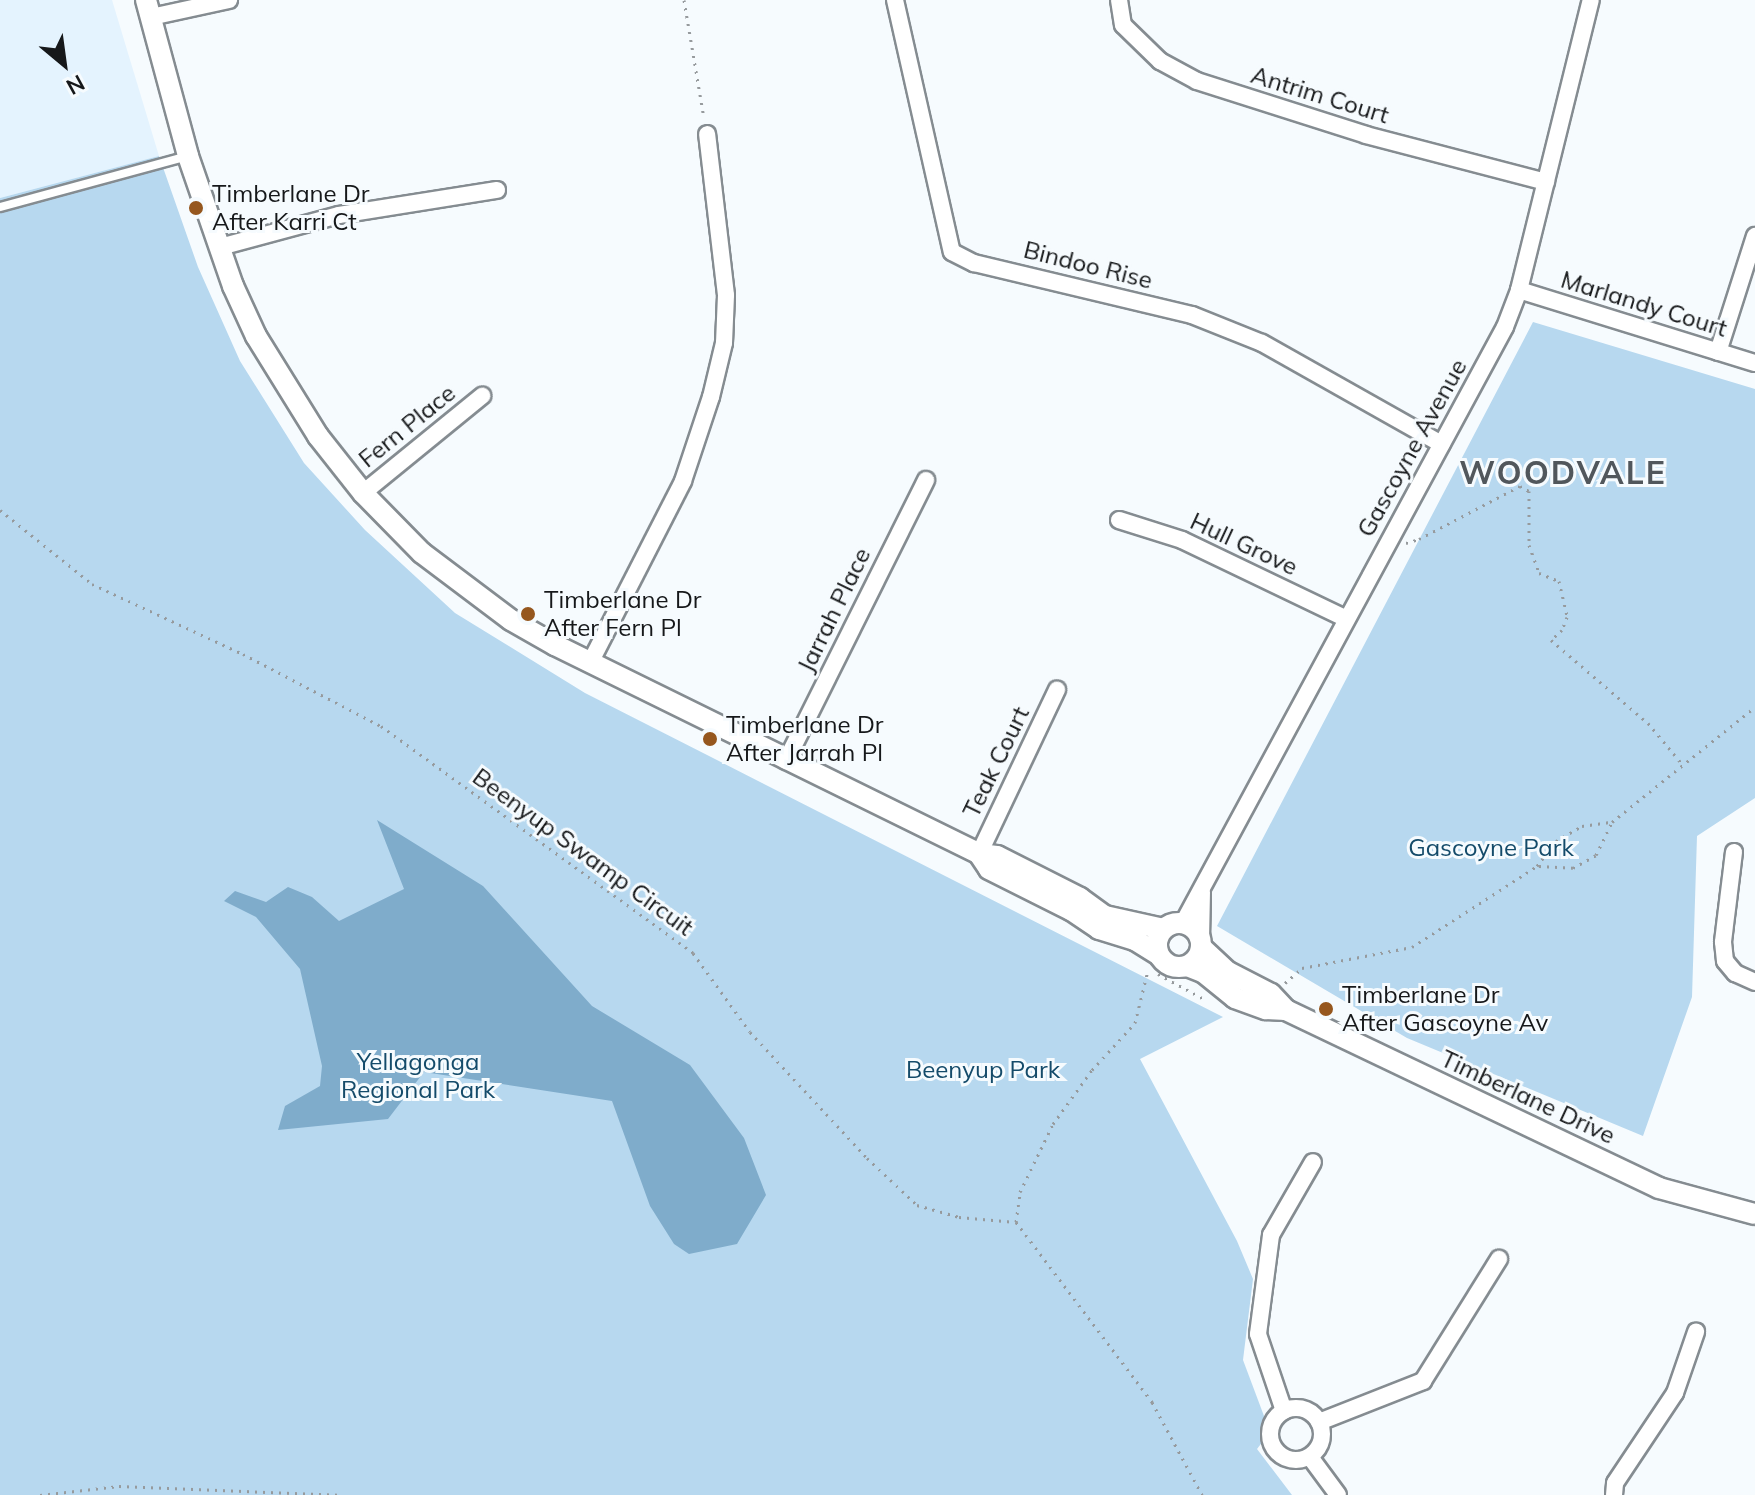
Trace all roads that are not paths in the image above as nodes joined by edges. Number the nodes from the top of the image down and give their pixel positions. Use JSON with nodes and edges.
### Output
{"nodes":[{"id":1,"x":229,"y":0,"type":"edge"},
{"id":2,"x":895,"y":0,"type":"edge"},
{"id":3,"x":1119,"y":0,"type":"edge"},
{"id":4,"x":1591,"y":0,"type":"edge"},
{"id":5,"x":148,"y":8,"type":"edge"},
{"id":6,"x":707,"y":134,"type":"road end"},
{"id":7,"x":188,"y":156,"type":"junction"},
{"id":8,"x":1546,"y":182,"type":"junction"},
{"id":9,"x":497,"y":190,"type":"dead end"},
{"id":10,"x":0,"y":207,"type":"edge"},
{"id":11,"x":1755,"y":236,"type":"edge"},
{"id":12,"x":220,"y":247,"type":"junction"},
{"id":13,"x":1519,"y":290,"type":"junction"},
{"id":14,"x":1718,"y":352,"type":"junction"},
{"id":15,"x":1755,"y":363,"type":"edge"},
{"id":16,"x":482,"y":396,"type":"dead end"},
{"id":17,"x":1441,"y":444,"type":"junction"},
{"id":18,"x":926,"y":480,"type":"dead end"},
{"id":19,"x":363,"y":493,"type":"junction"},
{"id":20,"x":1119,"y":520,"type":"dead end"},
{"id":21,"x":1345,"y":618,"type":"junction"},
{"id":22,"x":590,"y":663,"type":"junction"},
{"id":23,"x":1057,"y":690,"type":"dead end"},
{"id":24,"x":786,"y":761,"type":"junction"},
{"id":25,"x":1734,"y":852,"type":"dead end"},
{"id":26,"x":979,"y":854,"type":"junction"},
{"id":27,"x":1202,"y":891,"type":"junction"},
{"id":28,"x":1183,"y":923,"type":"junction"},
{"id":29,"x":1163,"y":929,"type":"junction"},
{"id":30,"x":1201,"y":943,"type":"junction"},
{"id":31,"x":1159,"y":955,"type":"junction"},
{"id":32,"x":1187,"y":966,"type":"junction"},
{"id":33,"x":1755,"y":982,"type":"edge"},
{"id":34,"x":1286,"y":1010,"type":"junction"},
{"id":35,"x":1313,"y":1162,"type":"dead end"},
{"id":36,"x":1755,"y":1214,"type":"edge"},
{"id":37,"x":1499,"y":1259,"type":"dead end"},
{"id":38,"x":1696,"y":1332,"type":"dead end"},
{"id":39,"x":1284,"y":1411,"type":"junction"},
{"id":40,"x":1319,"y":1422,"type":"junction"},
{"id":41,"x":1310,"y":1457,"type":"junction"},
{"id":42,"x":1338,"y":1495,"type":"edge"},
{"id":43,"x":1614,"y":1495,"type":"edge"}],
"edges":[{"from":1,"to":5,"type":"street"},
{"from":2,"to":17,"type":"street","name":"Bindoo Rise"},
{"from":3,"to":8,"type":"street","name":"Antrim Court"},
{"from":4,"to":8,"type":"street","name":"Gascoyne Avenue"},
{"from":5,"to":7,"type":"street"},
{"from":6,"to":22,"type":"street"},
{"from":7,"to":10,"type":"lane"},
{"from":7,"to":12,"type":"street"},
{"from":8,"to":13,"type":"street","name":"Gascoyne Avenue"},
{"from":9,"to":12,"type":"street"},
{"from":11,"to":14,"type":"street"},
{"from":12,"to":19,"type":"street"},
{"from":13,"to":14,"type":"street","name":"Marlandy Court"},
{"from":13,"to":17,"type":"street","name":"Gascoyne Avenue"},
{"from":14,"to":15,"type":"street","name":"Marlandy Court"},
{"from":16,"to":19,"type":"street","name":"Fern Place"},
{"from":17,"to":21,"type":"street","name":"Gascoyne Avenue"},
{"from":18,"to":24,"type":"street","name":"Jarrah Place"},
{"from":19,"to":22,"type":"street"},
{"from":20,"to":21,"type":"street","name":"Hull Grove"},
{"from":21,"to":27,"type":"street","name":"Gascoyne Avenue"},
{"from":22,"to":24,"type":"street"},
{"from":23,"to":26,"type":"street","name":"Teak Court"},
{"from":24,"to":26,"type":"street"},
{"from":25,"to":33,"type":"street"},
{"from":26,"to":29,"type":"street"},
{"from":26,"to":31,"type":"street"},
{"from":27,"to":28,"type":"street","name":"Gascoyne Avenue"},
{"from":27,"to":30,"type":"street","name":"Gascoyne Avenue"},
{"from":28,"to":29,"type":"street"},
{"from":28,"to":30,"type":"street"},
{"from":29,"to":31,"type":"street"},
{"from":30,"to":32,"type":"street"},
{"from":30,"to":34,"type":"street","name":"Timberlane Drive"},
{"from":31,"to":32,"type":"street"},
{"from":32,"to":34,"type":"street","name":"Timberlane Drive"},
{"from":34,"to":36,"type":"street","name":"Timberlane Drive"},
{"from":35,"to":39,"type":"street"},
{"from":37,"to":40,"type":"street"},
{"from":38,"to":43,"type":"street"},
{"from":39,"to":40,"type":"street"},
{"from":39,"to":41,"type":"street"},
{"from":40,"to":41,"type":"street"},
{"from":41,"to":42,"type":"street"}]}
